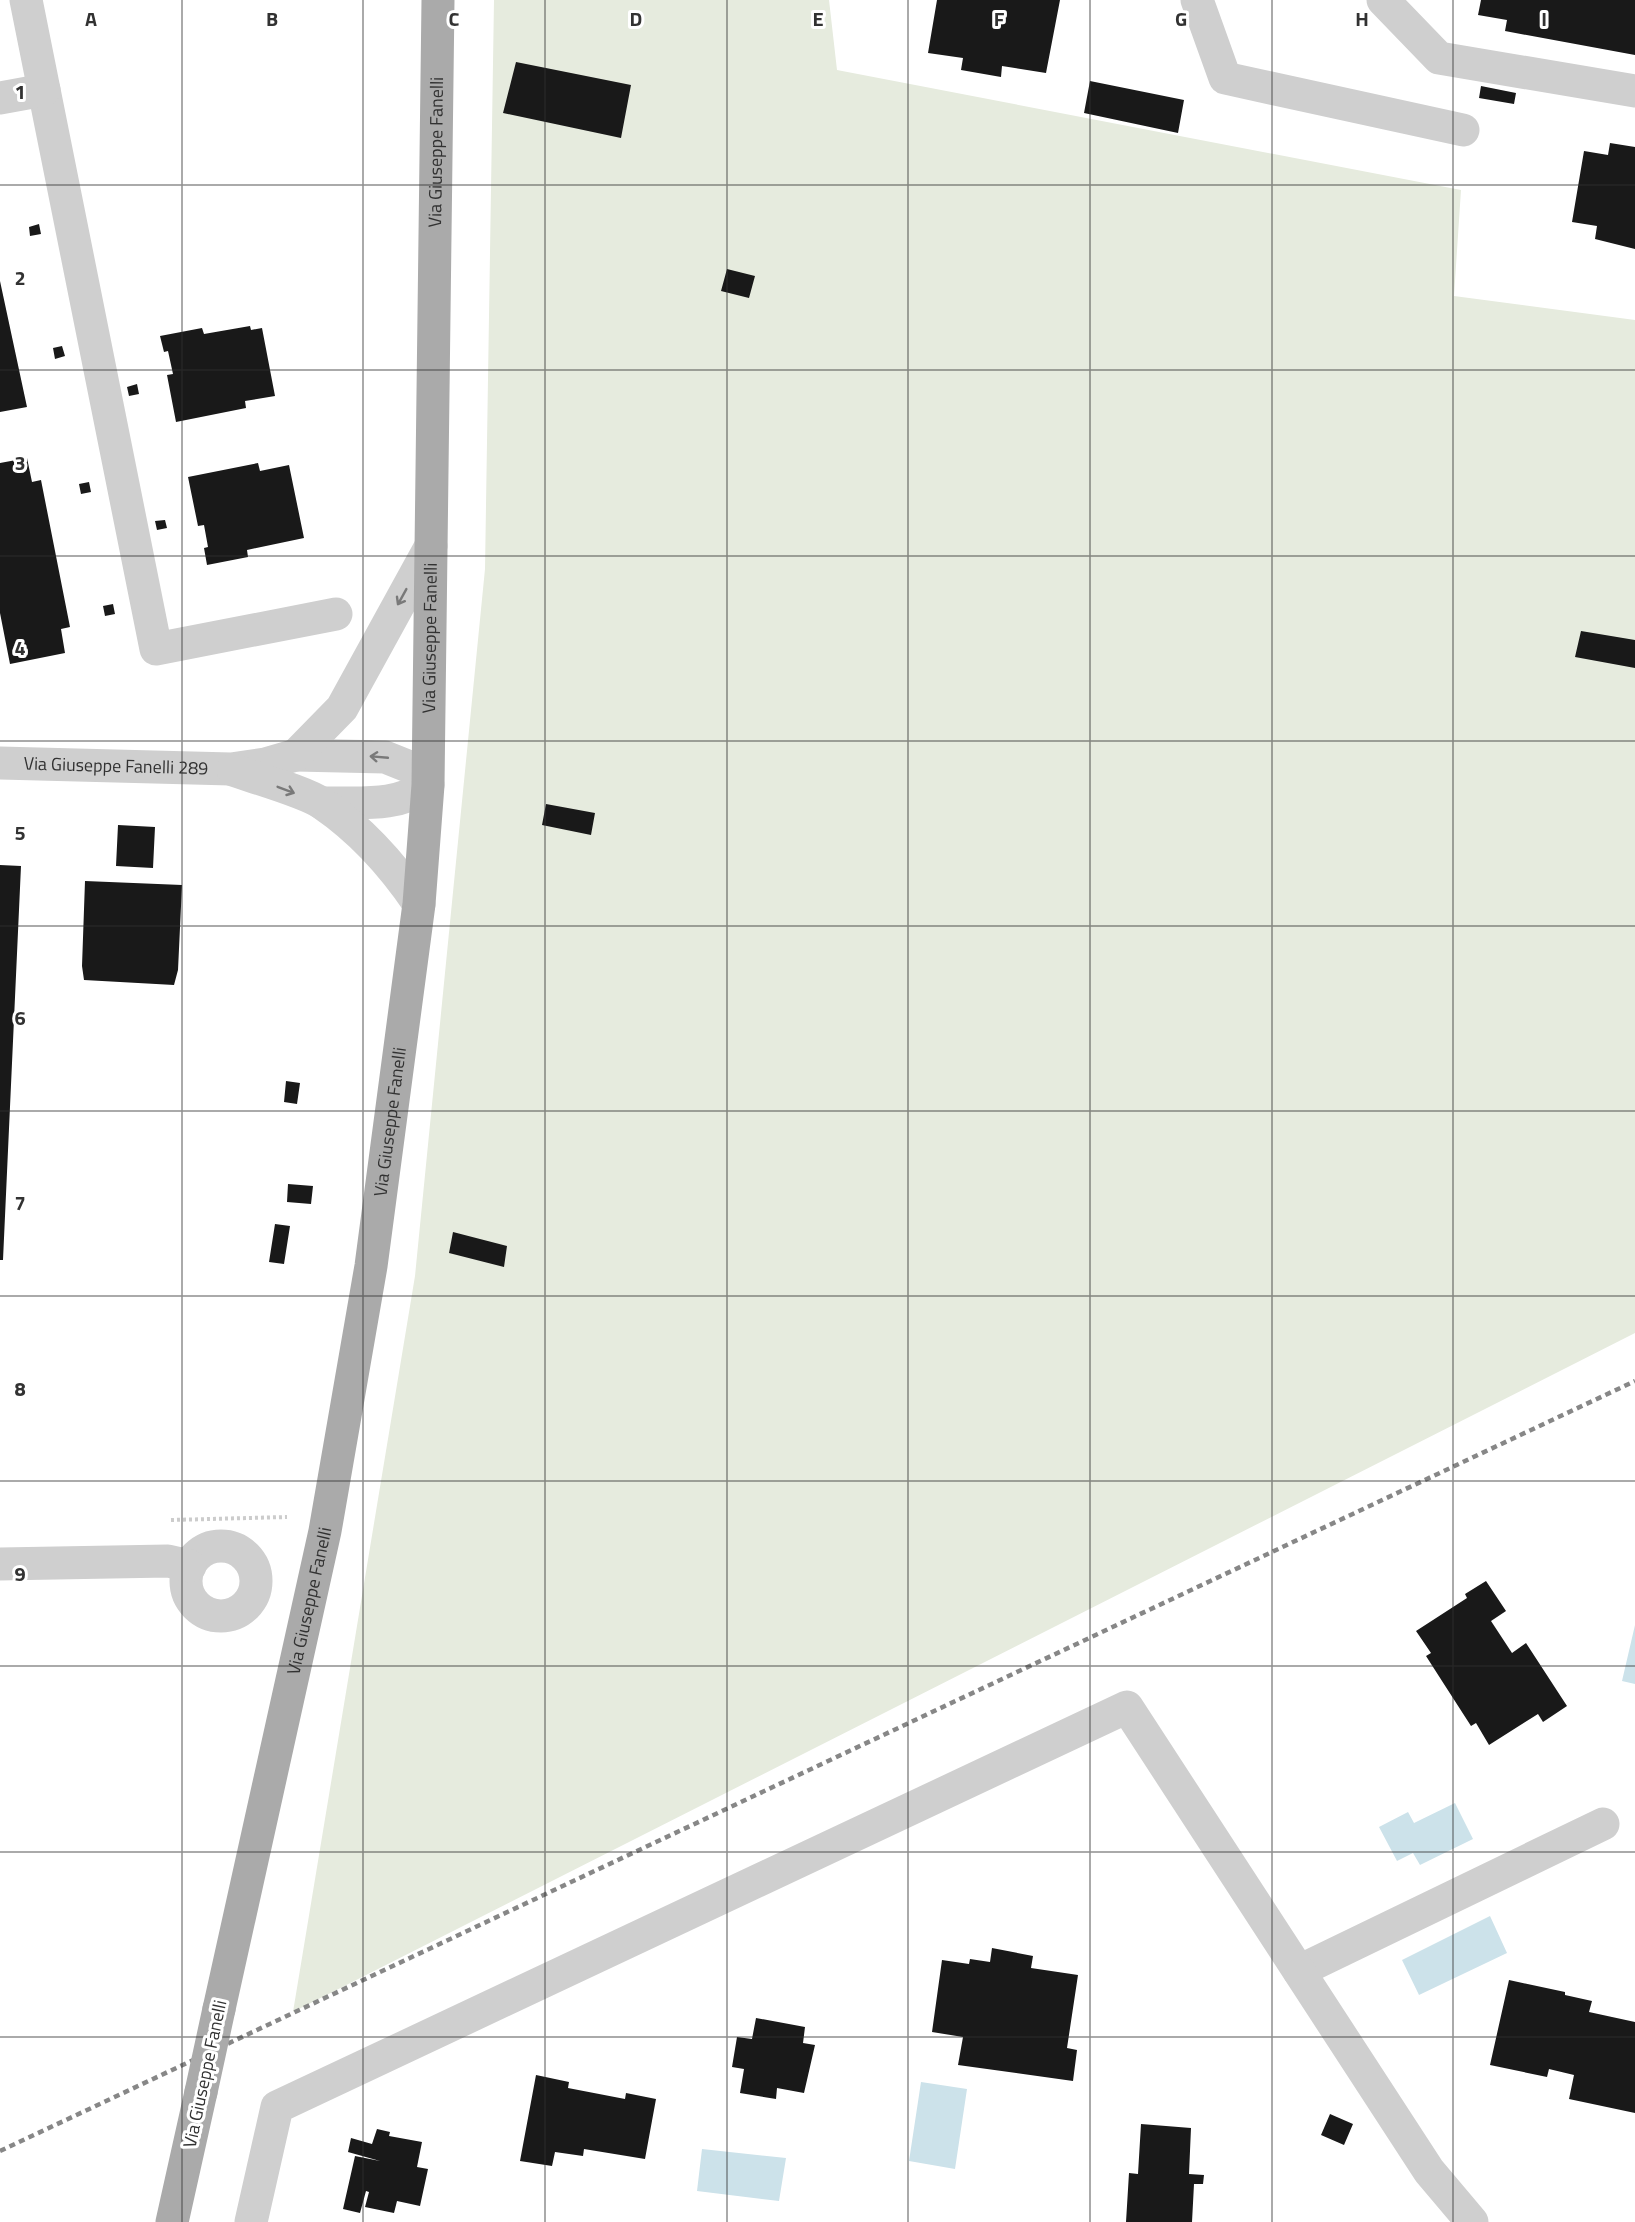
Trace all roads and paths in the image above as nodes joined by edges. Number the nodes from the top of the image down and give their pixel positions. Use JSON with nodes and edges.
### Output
{"nodes":[{"id":1,"x":26,"y":0,"type":"edge"},
{"id":2,"x":438,"y":0,"type":"edge"},
{"id":3,"x":1197,"y":0,"type":"edge"},
{"id":4,"x":1383,"y":0,"type":"edge"},
{"id":5,"x":44,"y":90,"type":"junction"},
{"id":6,"x":1635,"y":91,"type":"edge"},
{"id":7,"x":0,"y":98,"type":"edge"},
{"id":8,"x":1463,"y":130,"type":"dead end"},
{"id":9,"x":430,"y":546,"type":"junction"},
{"id":10,"x":336,"y":614,"type":"dead end"},
{"id":11,"x":296,"y":755,"type":"junction"},
{"id":12,"x":0,"y":763,"type":"edge"},
{"id":13,"x":231,"y":769,"type":"junction"},
{"id":14,"x":428,"y":785,"type":"junction"},
{"id":15,"x":322,"y":803,"type":"junction"},
{"id":16,"x":419,"y":904,"type":"junction"},
{"id":17,"x":0,"y":1564,"type":"edge"},
{"id":18,"x":190,"y":1566,"type":"dead end"},
{"id":19,"x":1603,"y":1824,"type":"dead end"},
{"id":20,"x":1299,"y":1971,"type":"junction"},
{"id":21,"x":172,"y":2222,"type":"edge"},
{"id":22,"x":251,"y":2222,"type":"edge"},
{"id":23,"x":1472,"y":2222,"type":"edge"}],
"edges":[{"from":1,"to":5,"type":"street"},
{"from":2,"to":9,"type":"main road","name":"Via Giuseppe Fanelli"},
{"from":3,"to":8,"type":"street"},
{"from":4,"to":6,"type":"street"},
{"from":5,"to":7,"type":"street"},
{"from":5,"to":10,"type":"street"},
{"from":9,"to":11,"type":"street","one_way":true},
{"from":9,"to":14,"type":"main road","name":"Via Giuseppe Fanelli"},
{"from":11,"to":13,"type":"street"},
{"from":14,"to":11,"type":"street","one_way":true},
{"from":12,"to":13,"type":"street","name":"Via Giuseppe Fanelli 289"},
{"from":13,"to":15,"type":"street","one_way":true},
{"from":14,"to":15,"type":"street"},
{"from":14,"to":16,"type":"main road","name":"Via Giuseppe Fanelli"},
{"from":15,"to":16,"type":"street"},
{"from":16,"to":21,"type":"main road","name":"Via Giuseppe Fanelli","bridge":true},
{"from":17,"to":18,"type":"street"},
{"from":19,"to":20,"type":"street"},
{"from":20,"to":22,"type":"street"},
{"from":20,"to":23,"type":"street"}]}
